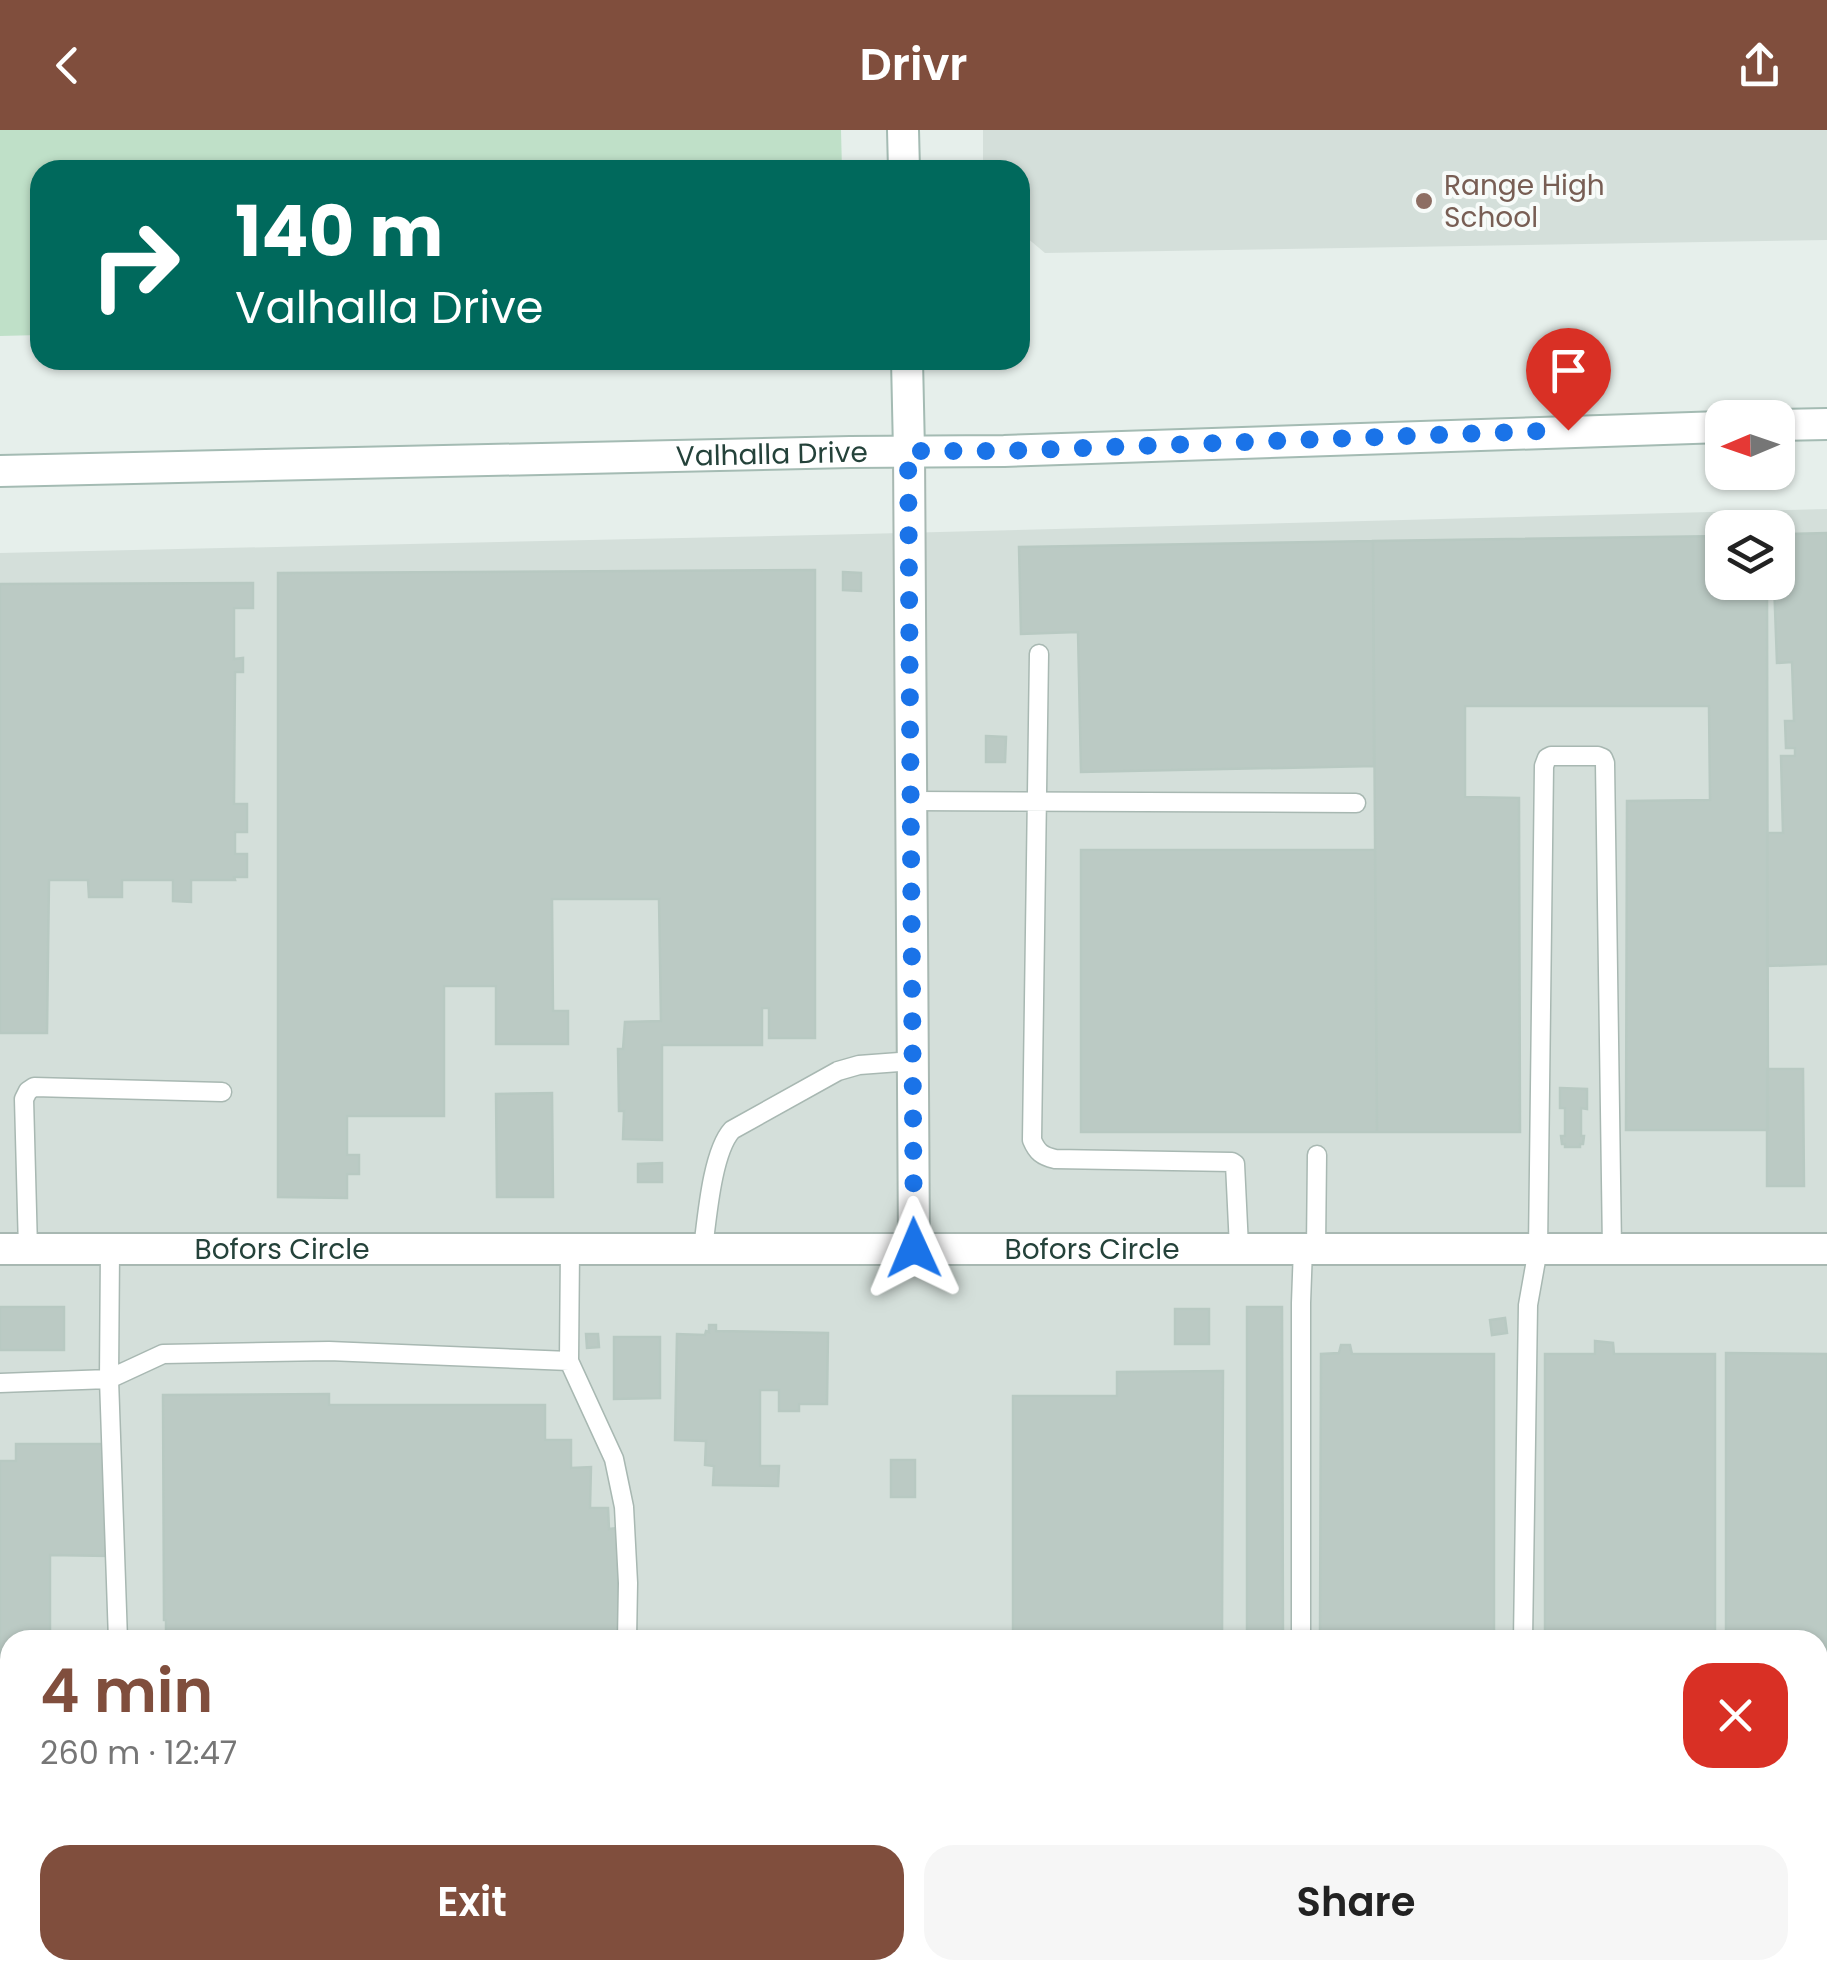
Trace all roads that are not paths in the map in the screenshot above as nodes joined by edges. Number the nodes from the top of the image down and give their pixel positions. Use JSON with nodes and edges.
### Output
{"nodes":[{"id":1,"x":903,"y":130,"type":"edge"},
{"id":2,"x":904,"y":160,"type":"edge"},
{"id":3,"x":907,"y":370,"type":"edge"},
{"id":4,"x":1827,"y":424,"type":"edge"},
{"id":5,"x":1795,"y":425,"type":"edge"},
{"id":6,"x":1705,"y":428,"type":"edge"},
{"id":7,"x":908,"y":451,"type":"junction"},
{"id":8,"x":0,"y":471,"type":"edge"},
{"id":9,"x":1039,"y":654,"type":"dead end"},
{"id":10,"x":911,"y":801,"type":"junction"},
{"id":11,"x":1037,"y":802,"type":"junction"},
{"id":12,"x":1356,"y":803,"type":"dead end"},
{"id":13,"x":912,"y":1060,"type":"junction"},
{"id":14,"x":222,"y":1092,"type":"dead end"},
{"id":15,"x":1317,"y":1155,"type":"dead end"},
{"id":16,"x":914,"y":1248,"type":"junction"},
{"id":17,"x":1240,"y":1248,"type":"junction"},
{"id":18,"x":1310,"y":1248,"type":"junction"},
{"id":19,"x":570,"y":1249,"type":"junction"},
{"id":20,"x":703,"y":1249,"type":"junction"},
{"id":21,"x":1538,"y":1249,"type":"junction"},
{"id":22,"x":1612,"y":1249,"type":"junction"},
{"id":23,"x":1827,"y":1249,"type":"edge"},
{"id":24,"x":14,"y":1250,"type":"edge"},
{"id":25,"x":110,"y":1250,"type":"junction"},
{"id":26,"x":568,"y":1361,"type":"junction"},
{"id":27,"x":109,"y":1380,"type":"junction"},
{"id":28,"x":0,"y":1383,"type":"edge"},
{"id":29,"x":118,"y":1630,"type":"edge"},
{"id":30,"x":627,"y":1630,"type":"edge"},
{"id":31,"x":1301,"y":1630,"type":"edge"},
{"id":32,"x":1523,"y":1630,"type":"edge"}],
"edges":[{"from":1,"to":2,"type":"street"},
{"from":3,"to":7,"type":"street"},
{"from":4,"to":5,"type":"street"},
{"from":6,"to":7,"type":"street","name":"Valhalla Drive"},
{"from":7,"to":8,"type":"street","name":"Valhalla Drive"},
{"from":7,"to":10,"type":"street"},
{"from":9,"to":11,"type":"lane"},
{"from":10,"to":11,"type":"lane"},
{"from":10,"to":13,"type":"street"},
{"from":11,"to":12,"type":"lane"},
{"from":11,"to":17,"type":"lane"},
{"from":13,"to":16,"type":"street"},
{"from":13,"to":20,"type":"lane"},
{"from":14,"to":24,"type":"lane"},
{"from":15,"to":18,"type":"lane"},
{"from":16,"to":17,"type":"street","name":"Bofors Circle"},
{"from":16,"to":20,"type":"street","name":"Bofors Circle"},
{"from":17,"to":18,"type":"street","name":"Bofors Circle"},
{"from":18,"to":21,"type":"street","name":"Bofors Circle"},
{"from":18,"to":31,"type":"lane"},
{"from":19,"to":20,"type":"street","name":"Bofors Circle"},
{"from":19,"to":25,"type":"street","name":"Bofors Circle"},
{"from":19,"to":26,"type":"lane"},
{"from":21,"to":22,"type":"street","name":"Bofors Circle"},
{"from":21,"to":22,"type":"lane"},
{"from":21,"to":32,"type":"lane"},
{"from":22,"to":23,"type":"street","name":"Bofors Circle"},
{"from":24,"to":25,"type":"street","name":"Bofors Circle"},
{"from":25,"to":27,"type":"lane"},
{"from":26,"to":27,"type":"lane"},
{"from":26,"to":30,"type":"lane"},
{"from":27,"to":28,"type":"lane"},
{"from":27,"to":29,"type":"lane"}]}
